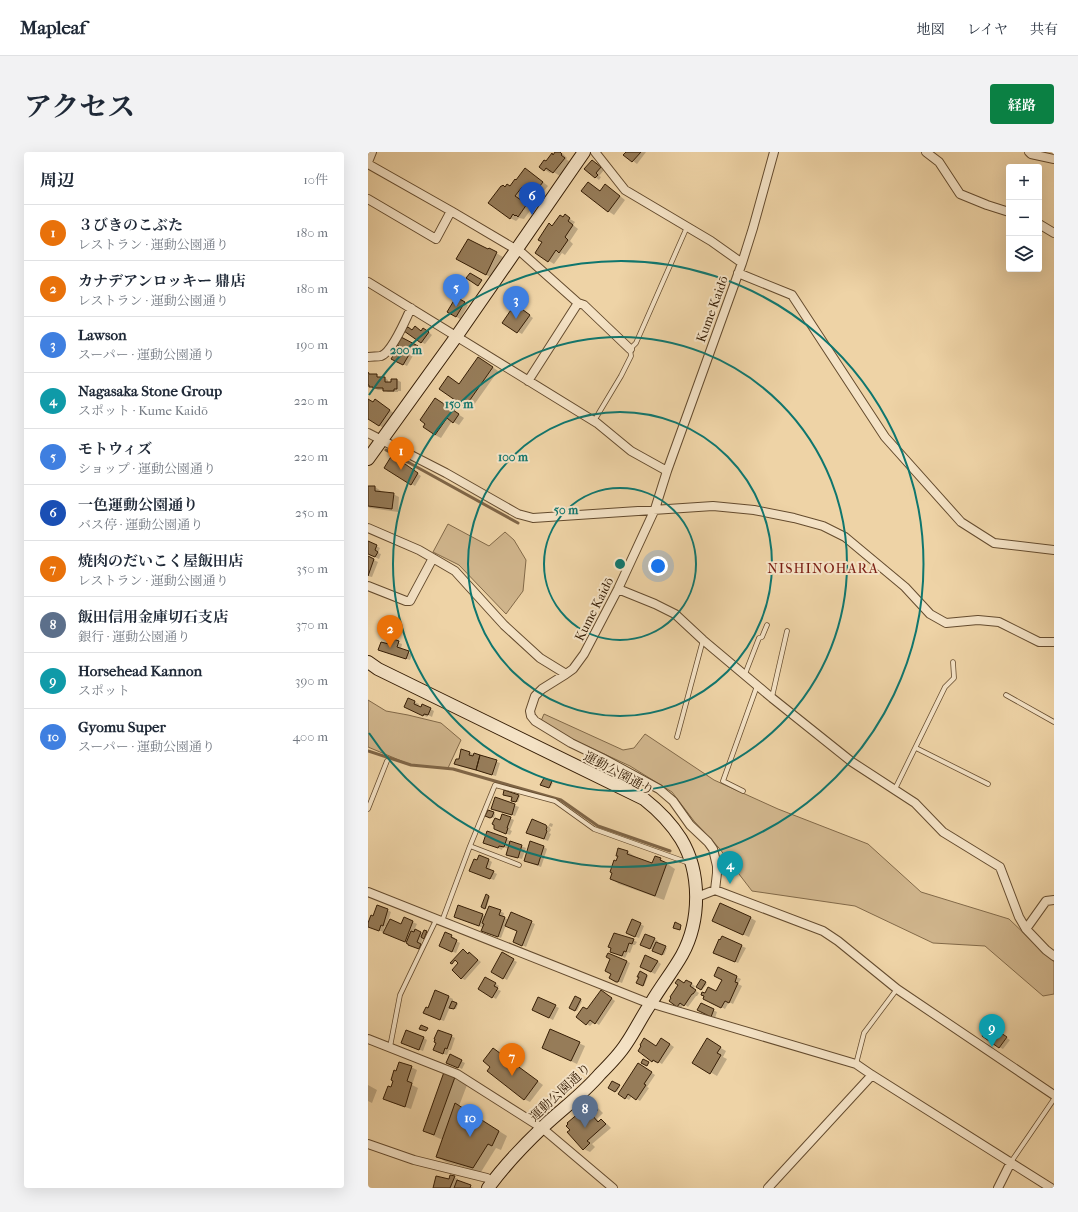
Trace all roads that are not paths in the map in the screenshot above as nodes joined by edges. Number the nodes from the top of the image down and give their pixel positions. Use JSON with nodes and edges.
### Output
{"nodes":[{"id":1,"x":372,"y":152,"type":"edge"},
{"id":2,"x":584,"y":152,"type":"edge"},
{"id":3,"x":595,"y":152,"type":"edge"},
{"id":4,"x":774,"y":152,"type":"edge"},
{"id":5,"x":926,"y":152,"type":"edge"},
{"id":6,"x":1029,"y":152,"type":"edge"},
{"id":7,"x":1054,"y":159,"type":"edge"},
{"id":8,"x":368,"y":163,"type":"edge"},
{"id":9,"x":368,"y":200,"type":"edge"},
{"id":10,"x":451,"y":211,"type":"junction"},
{"id":11,"x":1006,"y":211,"type":"edge"},
{"id":12,"x":1042,"y":225,"type":"edge"},
{"id":13,"x":687,"y":227,"type":"junction"},
{"id":14,"x":1053,"y":230,"type":"edge"},
{"id":15,"x":515,"y":250,"type":"junction"},
{"id":16,"x":742,"y":263,"type":"junction"},
{"id":17,"x":738,"y":273,"type":"junction"},
{"id":18,"x":368,"y":282,"type":"edge"},
{"id":19,"x":578,"y":303,"type":"junction"},
{"id":20,"x":411,"y":308,"type":"junction"},
{"id":21,"x":456,"y":336,"type":"junction"},
{"id":22,"x":630,"y":349,"type":"junction"},
{"id":23,"x":368,"y":357,"type":"edge"},
{"id":24,"x":528,"y":381,"type":"junction"},
{"id":25,"x":594,"y":422,"type":"junction"},
{"id":26,"x":368,"y":433,"type":"edge"},
{"id":27,"x":381,"y":440,"type":"junction"},
{"id":28,"x":368,"y":459,"type":"edge"},
{"id":29,"x":668,"y":471,"type":"junction"},
{"id":30,"x":655,"y":509,"type":"junction"},
{"id":31,"x":368,"y":528,"type":"edge"},
{"id":32,"x":1054,"y":550,"type":"edge"},
{"id":33,"x":432,"y":558,"type":"junction"},
{"id":34,"x":368,"y":586,"type":"edge"},
{"id":35,"x":618,"y":589,"type":"junction"},
{"id":36,"x":767,"y":625,"type":"dead end"},
{"id":37,"x":787,"y":631,"type":"dead end"},
{"id":38,"x":703,"y":640,"type":"junction"},
{"id":39,"x":1054,"y":642,"type":"edge"},
{"id":40,"x":368,"y":662,"type":"edge"},
{"id":41,"x":953,"y":662,"type":"dead end"},
{"id":42,"x":566,"y":674,"type":"junction"},
{"id":43,"x":745,"y":675,"type":"junction"},
{"id":44,"x":757,"y":685,"type":"junction"},
{"id":45,"x":1006,"y":695,"type":"dead end"},
{"id":46,"x":772,"y":698,"type":"junction"},
{"id":47,"x":1054,"y":722,"type":"edge"},
{"id":48,"x":677,"y":737,"type":"dead end"},
{"id":49,"x":916,"y":748,"type":"junction"},
{"id":50,"x":387,"y":761,"type":"dead end"},
{"id":51,"x":988,"y":784,"type":"dead end"},
{"id":52,"x":895,"y":789,"type":"junction"},
{"id":53,"x":743,"y":790,"type":"dead end"},
{"id":54,"x":368,"y":809,"type":"edge"},
{"id":55,"x":470,"y":846,"type":"junction"},
{"id":56,"x":691,"y":864,"type":"junction"},
{"id":57,"x":519,"y":865,"type":"dead end"},
{"id":58,"x":715,"y":890,"type":"junction"},
{"id":59,"x":368,"y":892,"type":"edge"},
{"id":60,"x":697,"y":897,"type":"junction"},
{"id":61,"x":1054,"y":900,"type":"edge"},
{"id":62,"x":439,"y":921,"type":"junction"},
{"id":63,"x":1026,"y":929,"type":"junction"},
{"id":64,"x":1054,"y":956,"type":"edge"},
{"id":65,"x":897,"y":989,"type":"junction"},
{"id":66,"x":651,"y":1003,"type":"junction"},
{"id":67,"x":368,"y":1039,"type":"edge"},
{"id":68,"x":390,"y":1047,"type":"junction"},
{"id":69,"x":856,"y":1064,"type":"junction"},
{"id":70,"x":872,"y":1075,"type":"junction"},
{"id":71,"x":1054,"y":1095,"type":"edge"},
{"id":72,"x":1054,"y":1099,"type":"edge"},
{"id":73,"x":542,"y":1128,"type":"junction"},
{"id":74,"x":368,"y":1144,"type":"edge"},
{"id":75,"x":1011,"y":1162,"type":"junction"},
{"id":76,"x":488,"y":1183,"type":"edge"},
{"id":77,"x":613,"y":1188,"type":"edge"},
{"id":78,"x":768,"y":1188,"type":"edge"},
{"id":79,"x":998,"y":1188,"type":"edge"},
{"id":80,"x":1051,"y":1188,"type":"edge"}],
"edges":[{"from":1,"to":8,"type":"street"},
{"from":2,"to":15,"type":"street"},
{"from":3,"to":13,"type":"street"},
{"from":4,"to":16,"type":"street","name":"Kume Kaidō"},
{"from":5,"to":11,"type":"street"},
{"from":6,"to":7,"type":"street"},
{"from":8,"to":10,"type":"street"},
{"from":9,"to":10,"type":"street"},
{"from":10,"to":15,"type":"street"},
{"from":12,"to":14,"type":"street"},
{"from":13,"to":16,"type":"street"},
{"from":13,"to":22,"type":"lane"},
{"from":15,"to":19,"type":"street"},
{"from":15,"to":21,"type":"street"},
{"from":16,"to":17,"type":"street","name":"Kume Kaidō"},
{"from":17,"to":29,"type":"street","name":"Kume Kaidō"},
{"from":17,"to":32,"type":"street"},
{"from":18,"to":20,"type":"street"},
{"from":19,"to":22,"type":"street"},
{"from":19,"to":24,"type":"street"},
{"from":20,"to":21,"type":"street"},
{"from":20,"to":23,"type":"street"},
{"from":21,"to":24,"type":"street"},
{"from":21,"to":27,"type":"street"},
{"from":22,"to":25,"type":"lane"},
{"from":24,"to":25,"type":"street"},
{"from":25,"to":29,"type":"street"},
{"from":26,"to":27,"type":"street"},
{"from":27,"to":28,"type":"street"},
{"from":27,"to":30,"type":"street"},
{"from":29,"to":30,"type":"street","name":"Kume Kaidō"},
{"from":30,"to":35,"type":"street","name":"Kume Kaidō"},
{"from":30,"to":39,"type":"street"},
{"from":31,"to":33,"type":"street"},
{"from":33,"to":34,"type":"street"},
{"from":33,"to":42,"type":"street"},
{"from":35,"to":38,"type":"street"},
{"from":35,"to":42,"type":"street","name":"Kume Kaidō"},
{"from":36,"to":43,"type":"lane"},
{"from":37,"to":46,"type":"lane"},
{"from":38,"to":43,"type":"street"},
{"from":38,"to":48,"type":"lane"},
{"from":40,"to":56,"type":"street","name":"運動公園通り"},
{"from":41,"to":49,"type":"lane"},
{"from":42,"to":58,"type":"street","name":"Kume Kaidō"},
{"from":43,"to":44,"type":"street"},
{"from":44,"to":46,"type":"street"},
{"from":44,"to":53,"type":"lane"},
{"from":45,"to":47,"type":"lane"},
{"from":46,"to":52,"type":"street"},
{"from":49,"to":51,"type":"lane"},
{"from":49,"to":52,"type":"lane"},
{"from":50,"to":54,"type":"lane"},
{"from":52,"to":63,"type":"street"},
{"from":55,"to":56,"type":"lane"},
{"from":55,"to":57,"type":"lane"},
{"from":55,"to":62,"type":"lane"},
{"from":56,"to":60,"type":"street","name":"運動公園通り"},
{"from":58,"to":60,"type":"street"},
{"from":58,"to":65,"type":"street"},
{"from":59,"to":62,"type":"street"},
{"from":60,"to":66,"type":"street","name":"運動公園通り"},
{"from":61,"to":63,"type":"street"},
{"from":62,"to":66,"type":"street"},
{"from":62,"to":68,"type":"lane"},
{"from":63,"to":64,"type":"street"},
{"from":65,"to":69,"type":"lane"},
{"from":65,"to":71,"type":"street"},
{"from":66,"to":69,"type":"street"},
{"from":66,"to":73,"type":"street","name":"運動公園通り"},
{"from":67,"to":68,"type":"street"},
{"from":68,"to":73,"type":"street"},
{"from":69,"to":70,"type":"street"},
{"from":70,"to":75,"type":"street"},
{"from":70,"to":78,"type":"street"},
{"from":72,"to":75,"type":"lane"},
{"from":73,"to":76,"type":"street","name":"運動公園通り"},
{"from":73,"to":77,"type":"street"},
{"from":74,"to":76,"type":"street"},
{"from":75,"to":79,"type":"street"},
{"from":75,"to":80,"type":"street"}]}
